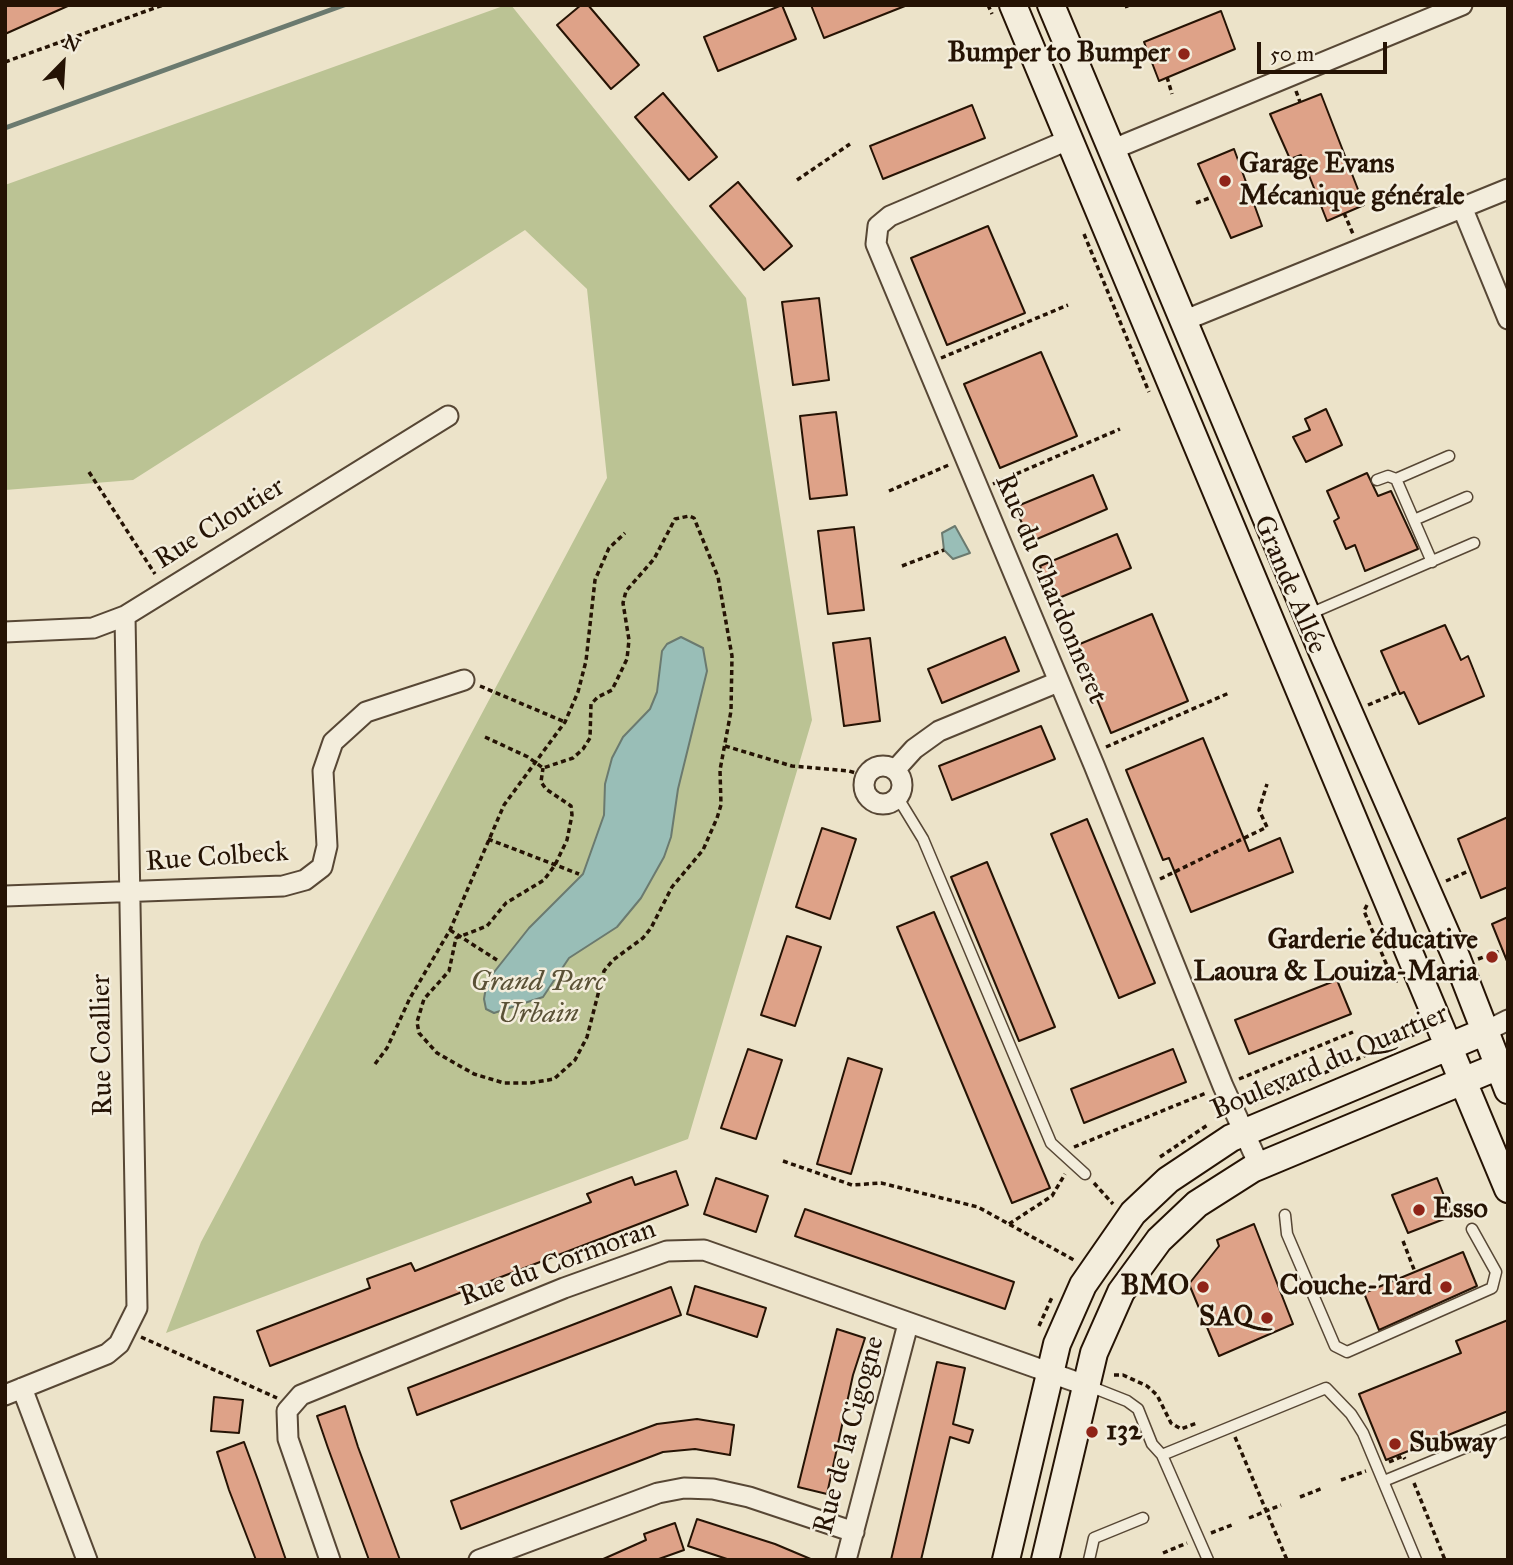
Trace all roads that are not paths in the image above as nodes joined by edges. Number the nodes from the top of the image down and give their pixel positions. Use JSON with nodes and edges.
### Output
{"nodes":[{"id":1,"x":1013,"y":5,"type":"edge"},
{"id":2,"x":1051,"y":5,"type":"edge"},
{"id":3,"x":1462,"y":5,"type":"edge"},
{"id":4,"x":1068,"y":140,"type":"junction"},
{"id":5,"x":1111,"y":150,"type":"junction"},
{"id":6,"x":1508,"y":189,"type":"edge"},
{"id":7,"x":1462,"y":207,"type":"junction"},
{"id":8,"x":1508,"y":319,"type":"edge"},
{"id":9,"x":1183,"y":321,"type":"junction"},
{"id":10,"x":448,"y":416,"type":"dead end"},
{"id":11,"x":1449,"y":456,"type":"dead end"},
{"id":12,"x":1377,"y":480,"type":"dead end"},
{"id":13,"x":1396,"y":480,"type":"junction"},
{"id":14,"x":1467,"y":497,"type":"dead end"},
{"id":15,"x":1414,"y":520,"type":"junction"},
{"id":16,"x":1474,"y":543,"type":"dead end"},
{"id":17,"x":1432,"y":562,"type":"junction"},
{"id":18,"x":125,"y":616,"type":"junction"},
{"id":19,"x":1307,"y":616,"type":"junction"},
{"id":20,"x":5,"y":632,"type":"edge"},
{"id":21,"x":464,"y":680,"type":"road end"},
{"id":22,"x":1058,"y":682,"type":"junction"},
{"id":23,"x":895,"y":770,"type":"junction"},
{"id":24,"x":898,"y":798,"type":"junction"},
{"id":25,"x":128,"y":892,"type":"junction"},
{"id":26,"x":5,"y":896,"type":"edge"},
{"id":27,"x":1497,"y":1025,"type":"edge"},
{"id":28,"x":1448,"y":1046,"type":"junction"},
{"id":29,"x":1505,"y":1073,"type":"edge"},
{"id":30,"x":1462,"y":1081,"type":"junction"},
{"id":31,"x":1243,"y":1132,"type":"junction"},
{"id":32,"x":1259,"y":1166,"type":"junction"},
{"id":33,"x":1085,"y":1174,"type":"road end"},
{"id":34,"x":1508,"y":1189,"type":"edge"},
{"id":35,"x":1285,"y":1215,"type":"dead end"},
{"id":36,"x":1472,"y":1229,"type":"dead end"},
{"id":37,"x":908,"y":1324,"type":"junction"},
{"id":38,"x":1049,"y":1373,"type":"junction"},
{"id":39,"x":1085,"y":1385,"type":"junction"},
{"id":40,"x":13,"y":1392,"type":"edge"},
{"id":41,"x":1508,"y":1430,"type":"edge"},
{"id":42,"x":1162,"y":1455,"type":"junction"},
{"id":43,"x":1384,"y":1481,"type":"junction"},
{"id":44,"x":1143,"y":1518,"type":"dead end"},
{"id":45,"x":854,"y":1532,"type":"junction"},
{"id":46,"x":87,"y":1560,"type":"edge"},
{"id":47,"x":330,"y":1560,"type":"edge"},
{"id":48,"x":479,"y":1560,"type":"edge"},
{"id":49,"x":846,"y":1560,"type":"edge"},
{"id":50,"x":1006,"y":1560,"type":"edge"},
{"id":51,"x":1045,"y":1560,"type":"edge"},
{"id":52,"x":1089,"y":1560,"type":"edge"},
{"id":53,"x":1208,"y":1560,"type":"edge"},
{"id":54,"x":1416,"y":1560,"type":"edge"}],
"edges":[{"from":1,"to":4,"type":"main road","name":"Grande Allée"},
{"from":2,"to":5,"type":"main road","name":"Grande Allée"},
{"from":3,"to":5,"type":"street"},
{"from":4,"to":22,"type":"street","name":"Rue du Chardonneret"},
{"from":4,"to":28,"type":"main road","name":"Grande Allée"},
{"from":5,"to":9,"type":"main road","name":"Grande Allée"},
{"from":6,"to":7,"type":"street"},
{"from":7,"to":8,"type":"street"},
{"from":7,"to":9,"type":"street"},
{"from":9,"to":19,"type":"main road","name":"Grande Allée"},
{"from":10,"to":18,"type":"street","name":"Rue Cloutier"},
{"from":11,"to":13,"type":"lane"},
{"from":12,"to":13,"type":"lane"},
{"from":13,"to":15,"type":"lane"},
{"from":14,"to":15,"type":"lane"},
{"from":15,"to":17,"type":"lane"},
{"from":16,"to":17,"type":"lane"},
{"from":17,"to":19,"type":"lane"},
{"from":18,"to":20,"type":"street","name":"Rue Cloutier"},
{"from":18,"to":25,"type":"street","name":"Rue Coallier"},
{"from":19,"to":27,"type":"main road","name":"Grande Allée"},
{"from":21,"to":25,"type":"street","name":"Rue Colbeck"},
{"from":22,"to":23,"type":"street"},
{"from":22,"to":31,"type":"street","name":"Rue du Chardonneret"},
{"from":23,"to":24,"type":"street"},
{"from":23,"to":24,"type":"street"},
{"from":24,"to":33,"type":"lane"},
{"from":25,"to":26,"type":"street","name":"Rue Colbeck"},
{"from":25,"to":40,"type":"street","name":"Rue Coallier"},
{"from":27,"to":28,"type":"main road","name":"Boulevard du Quartier"},
{"from":27,"to":29,"type":"main road","name":"Grande Allée"},
{"from":28,"to":30,"type":"main road","name":"Grande Allée"},
{"from":28,"to":31,"type":"main road","name":"Boulevard du Quartier"},
{"from":29,"to":30,"type":"main road"},
{"from":30,"to":32,"type":"main road"},
{"from":30,"to":34,"type":"main road","name":"Grande Allée"},
{"from":31,"to":32,"type":"street","name":"Rue du Chardonneret"},
{"from":31,"to":38,"type":"main road","name":"Boulevard du Quartier"},
{"from":32,"to":39,"type":"main road"},
{"from":35,"to":36,"type":"lane"},
{"from":37,"to":38,"type":"street","name":"Rue du Cormoran"},
{"from":37,"to":45,"type":"street","name":"Rue de la Cigogne"},
{"from":37,"to":47,"type":"street","name":"Rue du Cormoran"},
{"from":38,"to":39,"type":"street","name":"Rue du Cormoran"},
{"from":38,"to":50,"type":"main road","name":"Boulevard du Quartier"},
{"from":39,"to":42,"type":"lane"},
{"from":39,"to":51,"type":"main road"},
{"from":40,"to":46,"type":"street"},
{"from":41,"to":43,"type":"lane"},
{"from":42,"to":43,"type":"lane"},
{"from":42,"to":53,"type":"lane"},
{"from":43,"to":54,"type":"lane"},
{"from":44,"to":52,"type":"lane"},
{"from":45,"to":48,"type":"street"},
{"from":45,"to":49,"type":"street","name":"Rue de la Cigogne"}]}
